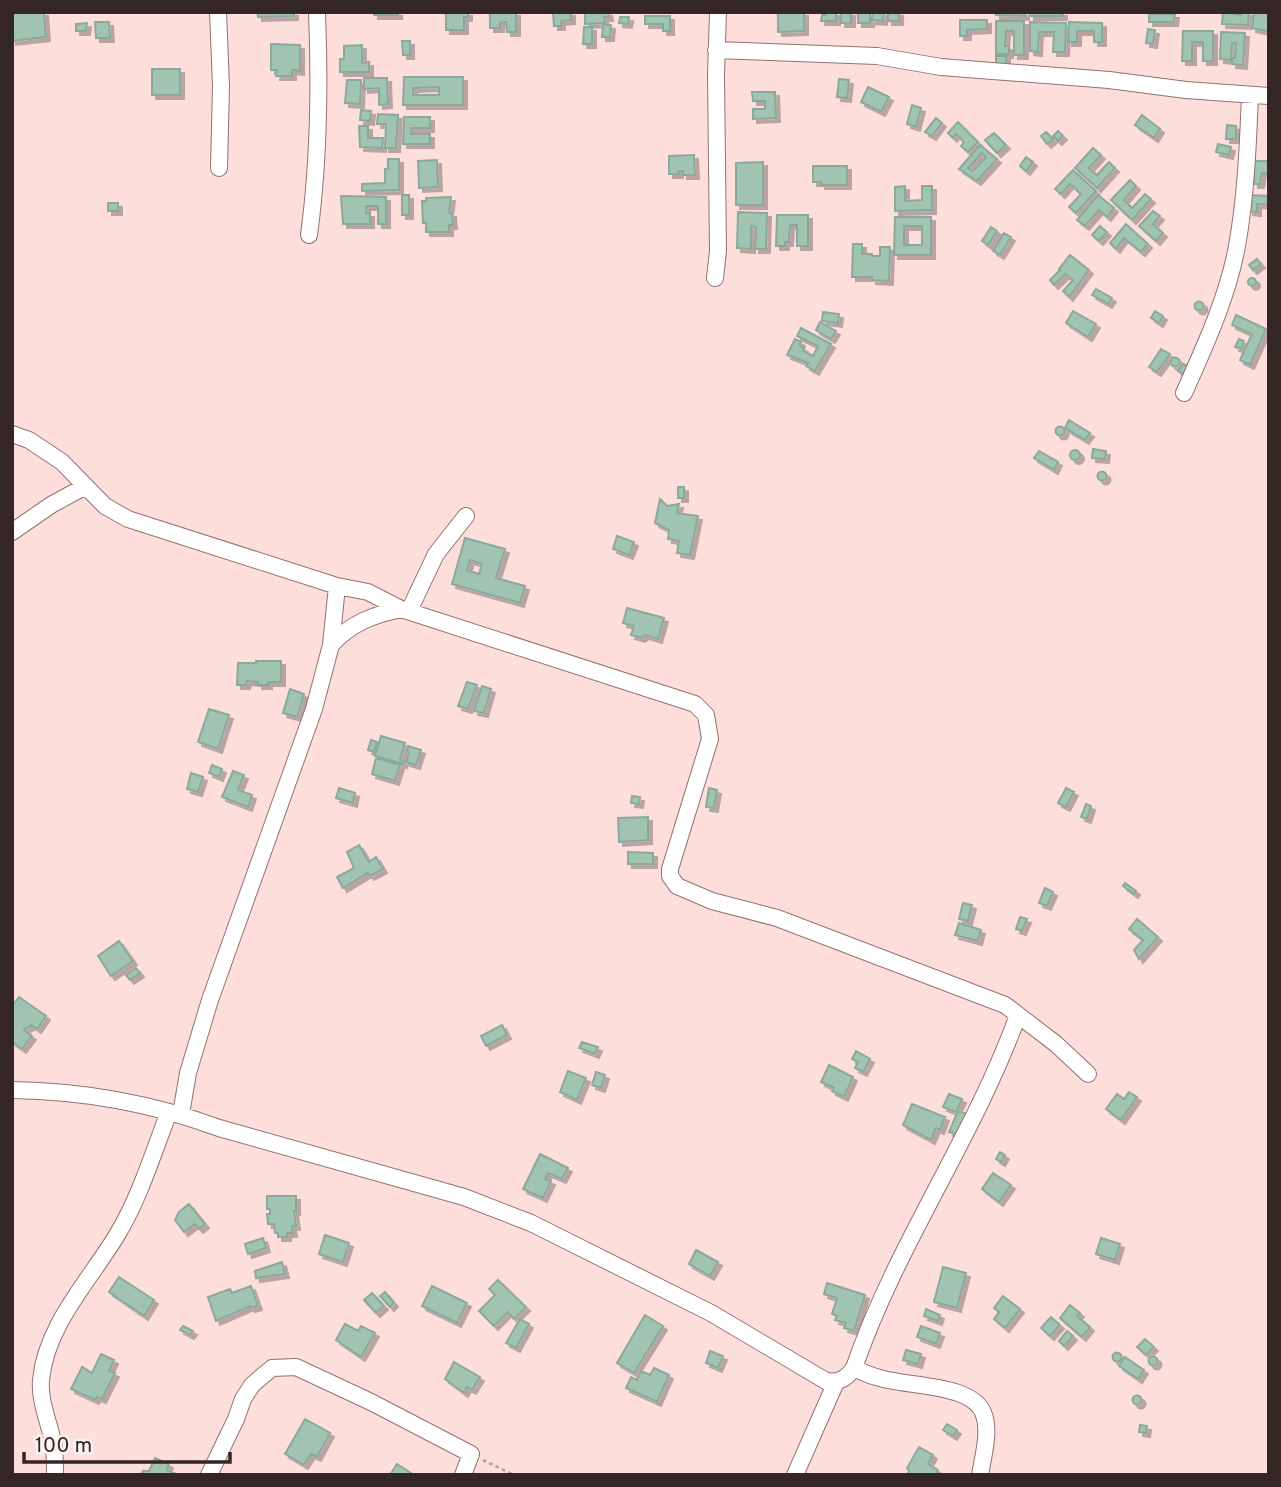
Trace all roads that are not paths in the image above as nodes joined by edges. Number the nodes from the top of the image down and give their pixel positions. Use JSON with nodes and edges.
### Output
{"nodes":[{"id":1,"x":218,"y":12,"type":"edge"},
{"id":2,"x":317,"y":12,"type":"edge"},
{"id":3,"x":718,"y":12,"type":"edge"},
{"id":4,"x":716,"y":50,"type":"junction"},
{"id":5,"x":1250,"y":95,"type":"junction"},
{"id":6,"x":1269,"y":96,"type":"edge"},
{"id":7,"x":219,"y":168,"type":"dead end"},
{"id":8,"x":309,"y":235,"type":"dead end"},
{"id":9,"x":715,"y":278,"type":"dead end"},
{"id":10,"x":1184,"y":393,"type":"dead end"},
{"id":11,"x":12,"y":434,"type":"edge"},
{"id":12,"x":84,"y":486,"type":"junction"},
{"id":13,"x":466,"y":516,"type":"dead end"},
{"id":14,"x":12,"y":532,"type":"edge"},
{"id":15,"x":337,"y":586,"type":"junction"},
{"id":16,"x":405,"y":610,"type":"junction"},
{"id":17,"x":331,"y":645,"type":"junction"},
{"id":18,"x":1018,"y":1015,"type":"junction"},
{"id":19,"x":1088,"y":1074,"type":"dead end"},
{"id":20,"x":12,"y":1090,"type":"edge"},
{"id":21,"x":175,"y":1113,"type":"junction"},
{"id":22,"x":854,"y":1368,"type":"junction"},
{"id":23,"x":836,"y":1382,"type":"junction"},
{"id":24,"x":55,"y":1475,"type":"edge"},
{"id":25,"x":209,"y":1475,"type":"edge"},
{"id":26,"x":463,"y":1475,"type":"edge"},
{"id":27,"x":795,"y":1475,"type":"edge"},
{"id":28,"x":980,"y":1475,"type":"edge"}],
"edges":[{"from":1,"to":7,"type":"street"},
{"from":2,"to":8,"type":"street"},
{"from":3,"to":4,"type":"street"},
{"from":4,"to":5,"type":"street"},
{"from":4,"to":9,"type":"street"},
{"from":5,"to":6,"type":"street"},
{"from":5,"to":10,"type":"street"},
{"from":11,"to":12,"type":"street"},
{"from":12,"to":14,"type":"street"},
{"from":12,"to":15,"type":"street"},
{"from":13,"to":16,"type":"street"},
{"from":15,"to":16,"type":"street"},
{"from":15,"to":17,"type":"street"},
{"from":16,"to":17,"type":"street"},
{"from":16,"to":18,"type":"street"},
{"from":17,"to":21,"type":"street"},
{"from":18,"to":19,"type":"street"},
{"from":18,"to":22,"type":"street"},
{"from":20,"to":21,"type":"street"},
{"from":21,"to":23,"type":"street"},
{"from":21,"to":24,"type":"street"},
{"from":22,"to":23,"type":"street"},
{"from":22,"to":28,"type":"street"},
{"from":23,"to":27,"type":"street"},
{"from":25,"to":26,"type":"street"}]}
